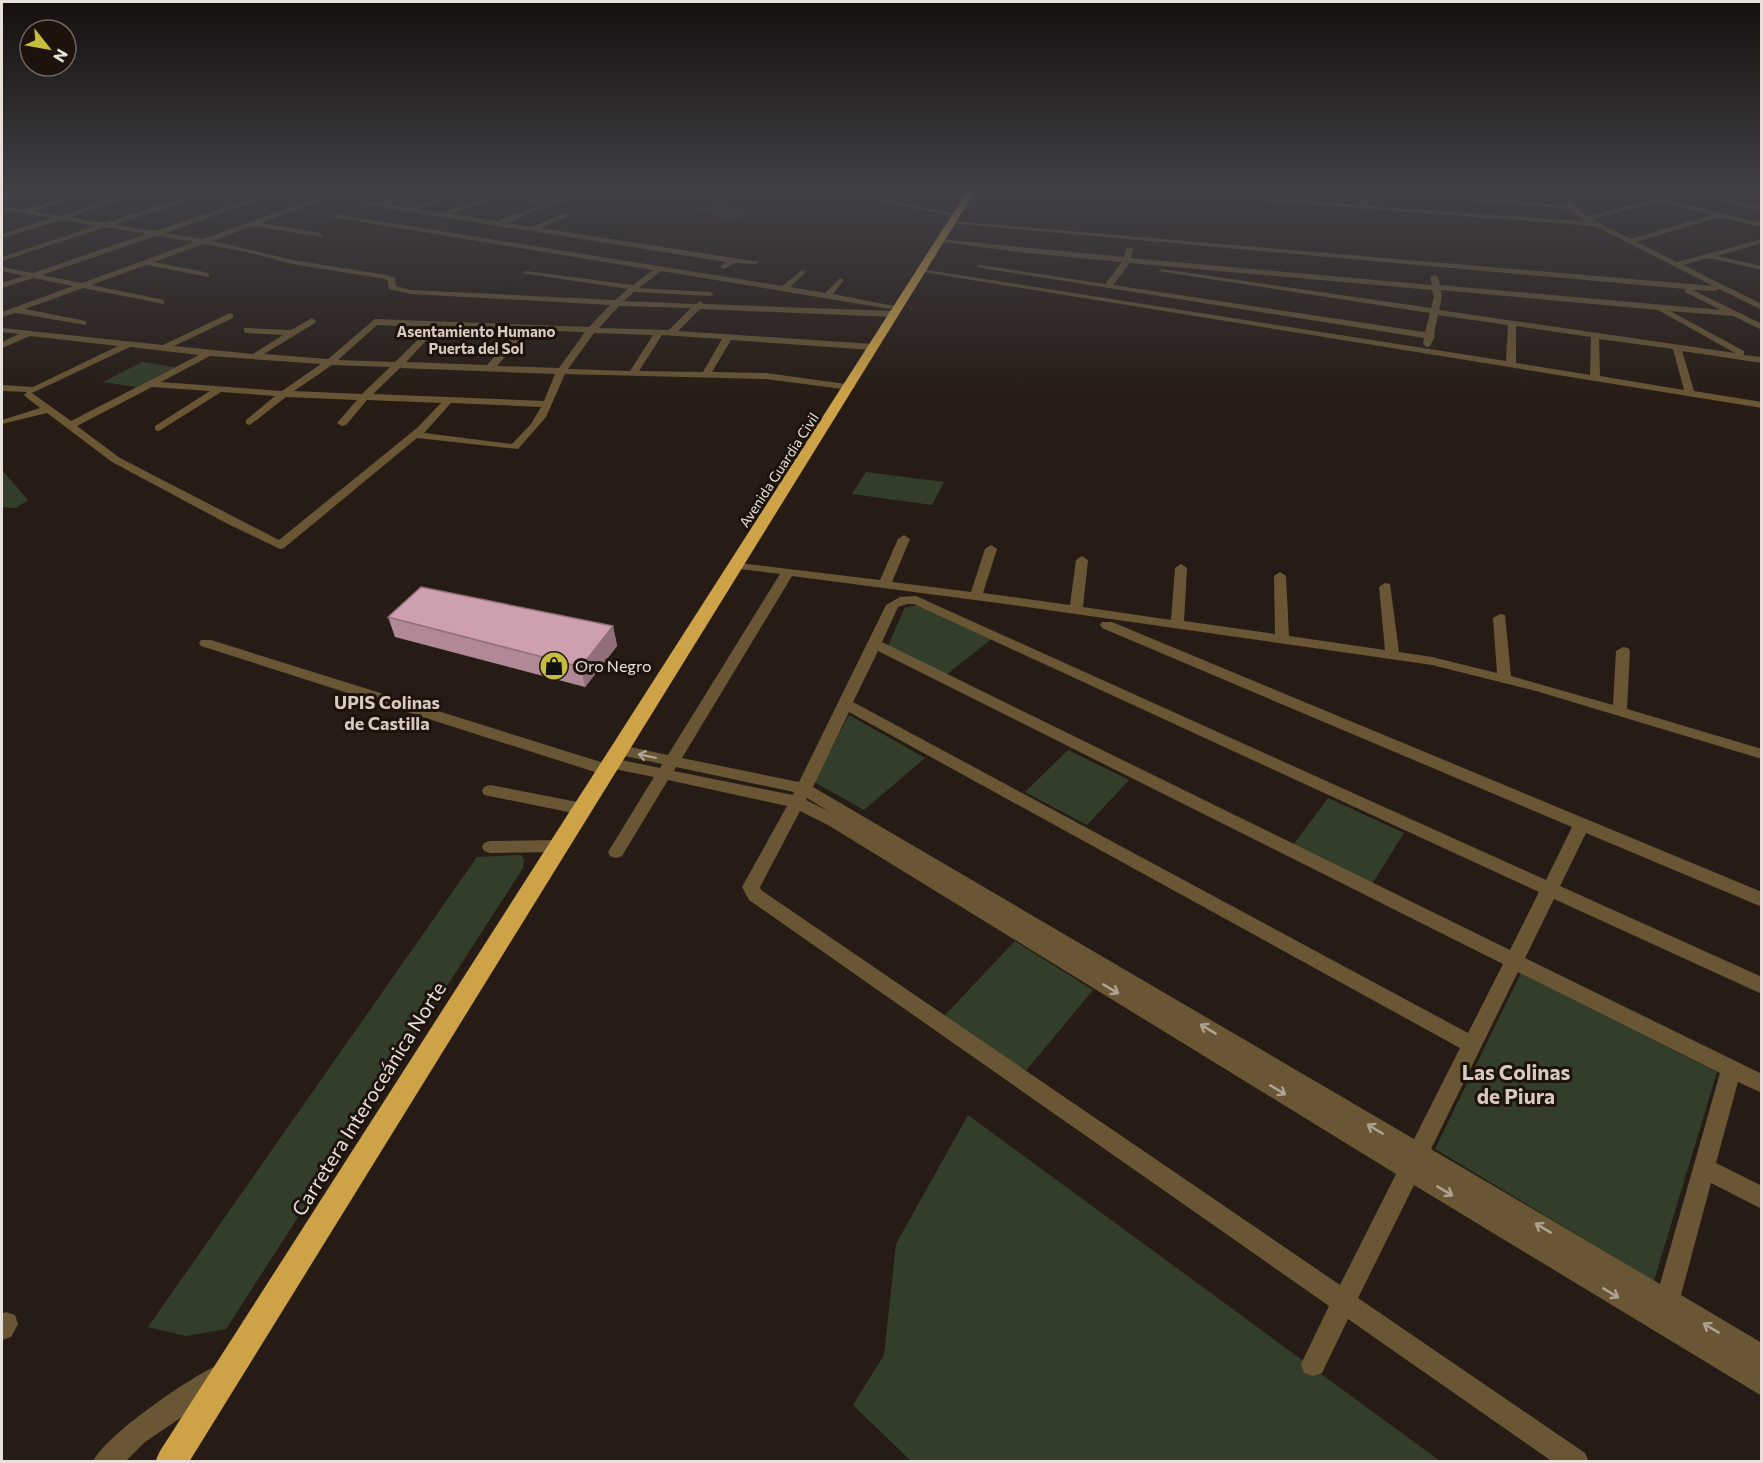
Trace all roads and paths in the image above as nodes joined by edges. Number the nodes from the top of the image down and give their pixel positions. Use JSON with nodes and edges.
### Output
{"nodes":[{"id":1,"x":74,"y":261,"type":"edge"},
{"id":2,"x":152,"y":261,"type":"edge"},
{"id":3,"x":289,"y":261,"type":"edge"},
{"id":4,"x":612,"y":261,"type":"edge"},
{"id":5,"x":733,"y":261,"type":"edge"},
{"id":6,"x":739,"y":261,"type":"edge"},
{"id":7,"x":927,"y":261,"type":"edge"},
{"id":8,"x":1019,"y":261,"type":"edge"},
{"id":9,"x":1119,"y":261,"type":"edge"},
{"id":10,"x":1282,"y":261,"type":"edge"},
{"id":11,"x":1389,"y":261,"type":"edge"},
{"id":12,"x":1668,"y":261,"type":"edge"},
{"id":13,"x":1689,"y":261,"type":"edge"},
{"id":14,"x":1731,"y":261,"type":"edge"},
{"id":15,"x":756,"y":262,"type":"dead end"},
{"id":16,"x":1126,"y":262,"type":"junction"},
{"id":17,"x":147,"y":263,"type":"junction"},
{"id":18,"x":1432,"y":265,"type":"junction"},
{"id":19,"x":1675,"y":265,"type":"junction"},
{"id":20,"x":980,"y":267,"type":"dead end"},
{"id":21,"x":1761,"y":268,"type":"edge"},
{"id":22,"x":2,"y":269,"type":"edge"},
{"id":23,"x":659,"y":269,"type":"junction"},
{"id":24,"x":921,"y":271,"type":"junction"},
{"id":25,"x":802,"y":272,"type":"dead end"},
{"id":26,"x":1012,"y":272,"type":"junction"},
{"id":27,"x":1282,"y":272,"type":"junction"},
{"id":28,"x":526,"y":273,"type":"dead end"},
{"id":29,"x":33,"y":275,"type":"junction"},
{"id":30,"x":207,"y":275,"type":"dead end"},
{"id":31,"x":709,"y":276,"type":"junction"},
{"id":32,"x":749,"y":276,"type":"dead end"},
{"id":33,"x":592,"y":280,"type":"junction"},
{"id":34,"x":840,"y":280,"type":"dead end"},
{"id":35,"x":741,"y":282,"type":"junction"},
{"id":36,"x":1000,"y":285,"type":"junction"},
{"id":37,"x":2,"y":286,"type":"edge"},
{"id":38,"x":84,"y":286,"type":"junction"},
{"id":39,"x":1436,"y":286,"type":"junction"},
{"id":40,"x":583,"y":287,"type":"dead end"},
{"id":41,"x":1107,"y":287,"type":"junction"},
{"id":42,"x":1682,"y":287,"type":"junction"},
{"id":43,"x":634,"y":289,"type":"junction"},
{"id":44,"x":784,"y":289,"type":"junction"},
{"id":45,"x":1715,"y":289,"type":"dead end"},
{"id":46,"x":1597,"y":290,"type":"junction"},
{"id":47,"x":574,"y":294,"type":"dead end"},
{"id":48,"x":827,"y":296,"type":"junction"},
{"id":49,"x":1268,"y":298,"type":"junction"},
{"id":50,"x":565,"y":301,"type":"junction"},
{"id":51,"x":161,"y":302,"type":"dead end"},
{"id":52,"x":619,"y":303,"type":"junction"},
{"id":53,"x":697,"y":307,"type":"junction"},
{"id":54,"x":1655,"y":307,"type":"junction"},
{"id":55,"x":1761,"y":308,"type":"edge"},
{"id":56,"x":16,"y":310,"type":"junction"},
{"id":57,"x":896,"y":310,"type":"junction"},
{"id":58,"x":1436,"y":311,"type":"junction"},
{"id":59,"x":1734,"y":314,"type":"junction"},
{"id":60,"x":2,"y":315,"type":"edge"},
{"id":61,"x":230,"y":316,"type":"dead end"},
{"id":62,"x":312,"y":321,"type":"dead end"},
{"id":63,"x":82,"y":323,"type":"dead end"},
{"id":64,"x":1512,"y":323,"type":"junction"},
{"id":65,"x":1252,"y":324,"type":"junction"},
{"id":66,"x":435,"y":328,"type":"dead end"},
{"id":67,"x":525,"y":328,"type":"junction"},
{"id":68,"x":1761,"y":328,"type":"edge"},
{"id":69,"x":2,"y":330,"type":"edge"},
{"id":70,"x":247,"y":330,"type":"dead end"},
{"id":71,"x":591,"y":331,"type":"junction"},
{"id":72,"x":29,"y":333,"type":"junction"},
{"id":73,"x":292,"y":333,"type":"junction"},
{"id":74,"x":659,"y":333,"type":"junction"},
{"id":75,"x":671,"y":333,"type":"junction"},
{"id":76,"x":1431,"y":336,"type":"junction"},
{"id":77,"x":1595,"y":336,"type":"junction"},
{"id":78,"x":728,"y":337,"type":"junction"},
{"id":79,"x":131,"y":343,"type":"junction"},
{"id":80,"x":2,"y":345,"type":"edge"},
{"id":81,"x":873,"y":347,"type":"junction"},
{"id":82,"x":166,"y":348,"type":"junction"},
{"id":83,"x":1677,"y":348,"type":"junction"},
{"id":84,"x":1425,"y":351,"type":"junction"},
{"id":85,"x":209,"y":353,"type":"junction"},
{"id":86,"x":255,"y":356,"type":"junction"},
{"id":87,"x":1757,"y":359,"type":"edge"},
{"id":88,"x":330,"y":362,"type":"junction"},
{"id":89,"x":398,"y":364,"type":"junction"},
{"id":90,"x":1511,"y":364,"type":"junction"},
{"id":91,"x":490,"y":368,"type":"junction"},
{"id":92,"x":561,"y":371,"type":"junction"},
{"id":93,"x":633,"y":374,"type":"junction"},
{"id":94,"x":706,"y":375,"type":"junction"},
{"id":95,"x":1595,"y":377,"type":"junction"},
{"id":96,"x":150,"y":384,"type":"junction"},
{"id":97,"x":850,"y":387,"type":"junction"},
{"id":98,"x":2,"y":388,"type":"edge"},
{"id":99,"x":217,"y":391,"type":"junction"},
{"id":100,"x":1690,"y":393,"type":"junction"},
{"id":101,"x":284,"y":394,"type":"junction"},
{"id":102,"x":29,"y":395,"type":"dead end"},
{"id":103,"x":364,"y":398,"type":"junction"},
{"id":104,"x":449,"y":399,"type":"junction"},
{"id":105,"x":547,"y":404,"type":"junction"},
{"id":106,"x":1761,"y":405,"type":"edge"},
{"id":107,"x":49,"y":409,"type":"junction"},
{"id":108,"x":4,"y":422,"type":"dead end"},
{"id":109,"x":250,"y":422,"type":"dead end"},
{"id":110,"x":342,"y":423,"type":"dead end"},
{"id":111,"x":72,"y":425,"type":"junction"},
{"id":112,"x":159,"y":428,"type":"dead end"},
{"id":113,"x":415,"y":435,"type":"junction"},
{"id":114,"x":904,"y":539,"type":"dead end"},
{"id":115,"x":991,"y":549,"type":"dead end"},
{"id":116,"x":1082,"y":560,"type":"dead end"},
{"id":117,"x":736,"y":565,"type":"junction"},
{"id":118,"x":1181,"y":568,"type":"dead end"},
{"id":119,"x":788,"y":572,"type":"junction"},
{"id":120,"x":1280,"y":576,"type":"dead end"},
{"id":121,"x":885,"y":584,"type":"junction"},
{"id":122,"x":1385,"y":587,"type":"dead end"},
{"id":123,"x":976,"y":596,"type":"junction"},
{"id":124,"x":1076,"y":610,"type":"junction"},
{"id":125,"x":1500,"y":618,"type":"dead end"},
{"id":126,"x":1178,"y":625,"type":"junction"},
{"id":127,"x":1107,"y":626,"type":"dead end"},
{"id":128,"x":1282,"y":640,"type":"junction"},
{"id":129,"x":206,"y":643,"type":"dead end"},
{"id":130,"x":875,"y":644,"type":"junction"},
{"id":131,"x":1623,"y":651,"type":"dead end"},
{"id":132,"x":1392,"y":655,"type":"junction"},
{"id":133,"x":1504,"y":678,"type":"junction"},
{"id":134,"x":846,"y":704,"type":"junction"},
{"id":135,"x":1620,"y":712,"type":"junction"},
{"id":136,"x":1761,"y":754,"type":"edge"},
{"id":137,"x":613,"y":761,"type":"junction"},
{"id":138,"x":668,"y":767,"type":"junction"},
{"id":139,"x":490,"y":791,"type":"dead end"},
{"id":140,"x":801,"y":796,"type":"junction"},
{"id":141,"x":582,"y":809,"type":"junction"},
{"id":142,"x":1581,"y":824,"type":"junction"},
{"id":143,"x":559,"y":846,"type":"junction"},
{"id":144,"x":490,"y":847,"type":"dead end"},
{"id":145,"x":616,"y":852,"type":"dead end"},
{"id":146,"x":1550,"y":888,"type":"junction"},
{"id":147,"x":1761,"y":900,"type":"edge"},
{"id":148,"x":1514,"y":961,"type":"junction"},
{"id":149,"x":1761,"y":986,"type":"edge"},
{"id":150,"x":1472,"y":1045,"type":"junction"},
{"id":151,"x":1731,"y":1069,"type":"junction"},
{"id":152,"x":1761,"y":1084,"type":"edge"},
{"id":153,"x":1414,"y":1162,"type":"junction"},
{"id":154,"x":1704,"y":1168,"type":"junction"},
{"id":155,"x":1761,"y":1198,"type":"edge"},
{"id":156,"x":1667,"y":1302,"type":"junction"},
{"id":157,"x":1344,"y":1303,"type":"junction"},
{"id":158,"x":1761,"y":1357,"type":"edge"},
{"id":159,"x":1313,"y":1364,"type":"dead end"},
{"id":160,"x":228,"y":1370,"type":"junction"},
{"id":161,"x":1761,"y":1384,"type":"edge"},
{"id":162,"x":106,"y":1461,"type":"edge"},
{"id":163,"x":171,"y":1461,"type":"edge"},
{"id":164,"x":1576,"y":1461,"type":"edge"}],
"edges":[{"from":1,"to":29,"type":"street"},
{"from":2,"to":17,"type":"street"},
{"from":3,"to":50,"type":"street"},
{"from":4,"to":23,"type":"street"},
{"from":5,"to":31,"type":"street"},
{"from":6,"to":15,"type":"street"},
{"from":7,"to":24,"type":"highway","name":"Avenida Guardia Civil"},
{"from":8,"to":26,"type":"street"},
{"from":9,"to":16,"type":"street"},
{"from":10,"to":27,"type":"street"},
{"from":11,"to":18,"type":"street"},
{"from":12,"to":19,"type":"street"},
{"from":13,"to":19,"type":"street"},
{"from":14,"to":21,"type":"street"},
{"from":16,"to":27,"type":"street"},
{"from":16,"to":41,"type":"street"},
{"from":16,"to":49,"type":"street"},
{"from":17,"to":30,"type":"street"},
{"from":17,"to":38,"type":"street"},
{"from":18,"to":39,"type":"street"},
{"from":18,"to":46,"type":"street"},
{"from":19,"to":55,"type":"street"},
{"from":20,"to":26,"type":"street"},
{"from":22,"to":29,"type":"street"},
{"from":23,"to":31,"type":"street"},
{"from":23,"to":43,"type":"street"},
{"from":24,"to":36,"type":"street"},
{"from":24,"to":57,"type":"highway","name":"Avenida Guardia Civil"},
{"from":25,"to":44,"type":"street"},
{"from":26,"to":36,"type":"street"},
{"from":26,"to":41,"type":"street"},
{"from":27,"to":39,"type":"street"},
{"from":27,"to":49,"type":"street"},
{"from":28,"to":33,"type":"street"},
{"from":29,"to":37,"type":"street"},
{"from":29,"to":38,"type":"street"},
{"from":31,"to":35,"type":"street"},
{"from":32,"to":35,"type":"street"},
{"from":33,"to":40,"type":"street"},
{"from":33,"to":43,"type":"street"},
{"from":34,"to":48,"type":"street"},
{"from":35,"to":44,"type":"street"},
{"from":36,"to":65,"type":"street"},
{"from":38,"to":51,"type":"street"},
{"from":38,"to":56,"type":"street"},
{"from":39,"to":46,"type":"street"},
{"from":39,"to":58,"type":"street"},
{"from":41,"to":49,"type":"street"},
{"from":42,"to":45,"type":"street"},
{"from":42,"to":46,"type":"street"},
{"from":42,"to":59,"type":"street"},
{"from":43,"to":52,"type":"street"},
{"from":43,"to":53,"type":"street"},
{"from":44,"to":48,"type":"street"},
{"from":46,"to":54,"type":"street"},
{"from":47,"to":50,"type":"street"},
{"from":48,"to":57,"type":"street"},
{"from":49,"to":58,"type":"street"},
{"from":49,"to":65,"type":"street"},
{"from":49,"to":76,"type":"street"},
{"from":50,"to":52,"type":"street"},
{"from":52,"to":53,"type":"street"},
{"from":52,"to":71,"type":"street"},
{"from":53,"to":57,"type":"street"},
{"from":53,"to":75,"type":"street"},
{"from":54,"to":59,"type":"street"},
{"from":54,"to":87,"type":"street"},
{"from":56,"to":60,"type":"street"},
{"from":56,"to":63,"type":"street"},
{"from":57,"to":81,"type":"highway","name":"Avenida Guardia Civil"},
{"from":58,"to":64,"type":"street"},
{"from":58,"to":76,"type":"street"},
{"from":59,"to":68,"type":"street"},
{"from":61,"to":82,"type":"street"},
{"from":62,"to":73,"type":"street"},
{"from":64,"to":77,"type":"street"},
{"from":64,"to":90,"type":"street"},
{"from":65,"to":84,"type":"street"},
{"from":66,"to":89,"type":"street"},
{"from":67,"to":71,"type":"street"},
{"from":67,"to":88,"type":"street"},
{"from":67,"to":91,"type":"street"},
{"from":69,"to":72,"type":"street"},
{"from":70,"to":73,"type":"street"},
{"from":71,"to":74,"type":"street"},
{"from":71,"to":92,"type":"street"},
{"from":72,"to":79,"type":"street"},
{"from":72,"to":80,"type":"street"},
{"from":73,"to":86,"type":"street"},
{"from":74,"to":75,"type":"street"},
{"from":74,"to":93,"type":"street"},
{"from":75,"to":78,"type":"street"},
{"from":76,"to":84,"type":"street"},
{"from":77,"to":83,"type":"street"},
{"from":77,"to":95,"type":"street"},
{"from":78,"to":81,"type":"street"},
{"from":78,"to":94,"type":"street"},
{"from":79,"to":82,"type":"street"},
{"from":79,"to":98,"type":"street"},
{"from":81,"to":97,"type":"highway","name":"Avenida Guardia Civil"},
{"from":82,"to":85,"type":"street"},
{"from":83,"to":87,"type":"street"},
{"from":83,"to":100,"type":"street"},
{"from":84,"to":90,"type":"street"},
{"from":85,"to":86,"type":"street"},
{"from":85,"to":96,"type":"street"},
{"from":86,"to":88,"type":"street"},
{"from":88,"to":89,"type":"street"},
{"from":88,"to":101,"type":"street"},
{"from":89,"to":91,"type":"street"},
{"from":89,"to":103,"type":"street"},
{"from":90,"to":95,"type":"street"},
{"from":91,"to":92,"type":"street"},
{"from":92,"to":93,"type":"street"},
{"from":92,"to":105,"type":"street"},
{"from":93,"to":94,"type":"street"},
{"from":94,"to":97,"type":"street"},
{"from":95,"to":100,"type":"street"},
{"from":96,"to":99,"type":"street"},
{"from":96,"to":111,"type":"street"},
{"from":97,"to":117,"type":"highway","name":"Avenida Guardia Civil"},
{"from":99,"to":101,"type":"street"},
{"from":99,"to":112,"type":"street"},
{"from":100,"to":106,"type":"street"},
{"from":101,"to":103,"type":"street"},
{"from":101,"to":109,"type":"street"},
{"from":102,"to":107,"type":"street"},
{"from":103,"to":104,"type":"street"},
{"from":103,"to":110,"type":"street"},
{"from":104,"to":105,"type":"street"},
{"from":104,"to":113,"type":"street"},
{"from":105,"to":113,"type":"street"},
{"from":107,"to":108,"type":"street"},
{"from":107,"to":111,"type":"street"},
{"from":111,"to":113,"type":"street"},
{"from":114,"to":121,"type":"street"},
{"from":115,"to":123,"type":"street"},
{"from":116,"to":124,"type":"street"},
{"from":117,"to":119,"type":"street"},
{"from":117,"to":137,"type":"highway","name":"Avenida Guardia Civil"},
{"from":118,"to":126,"type":"street"},
{"from":119,"to":121,"type":"street"},
{"from":119,"to":138,"type":"street"},
{"from":120,"to":128,"type":"street"},
{"from":121,"to":123,"type":"street"},
{"from":122,"to":132,"type":"street"},
{"from":123,"to":124,"type":"street"},
{"from":124,"to":126,"type":"street"},
{"from":125,"to":133,"type":"street"},
{"from":126,"to":128,"type":"street"},
{"from":127,"to":142,"type":"street"},
{"from":128,"to":132,"type":"street"},
{"from":129,"to":137,"type":"street"},
{"from":130,"to":134,"type":"street"},
{"from":130,"to":146,"type":"street"},
{"from":130,"to":148,"type":"street"},
{"from":131,"to":135,"type":"street"},
{"from":132,"to":133,"type":"street"},
{"from":133,"to":135,"type":"street"},
{"from":134,"to":140,"type":"street"},
{"from":134,"to":150,"type":"street"},
{"from":135,"to":136,"type":"street"},
{"from":137,"to":138,"type":"street"},
{"from":137,"to":141,"type":"highway","name":"Carretera Interoceánica Norte"},
{"from":138,"to":140,"type":"street"},
{"from":138,"to":145,"type":"street"},
{"from":139,"to":141,"type":"street"},
{"from":140,"to":153,"type":"street"},
{"from":140,"to":157,"type":"street"},
{"from":141,"to":143,"type":"highway","name":"Carretera Interoceánica Norte"},
{"from":142,"to":146,"type":"street"},
{"from":142,"to":147,"type":"street"},
{"from":143,"to":144,"type":"street"},
{"from":143,"to":160,"type":"highway","name":"Carretera Interoceánica Norte"},
{"from":146,"to":148,"type":"street"},
{"from":146,"to":149,"type":"street"},
{"from":148,"to":150,"type":"street"},
{"from":148,"to":151,"type":"street"},
{"from":150,"to":153,"type":"street"},
{"from":151,"to":152,"type":"street"},
{"from":151,"to":154,"type":"street"},
{"from":156,"to":153,"type":"street","one_way":true},
{"from":153,"to":157,"type":"street"},
{"from":153,"to":161,"type":"street","one_way":true},
{"from":154,"to":155,"type":"street"},
{"from":154,"to":156,"type":"street"},
{"from":158,"to":156,"type":"street","one_way":true},
{"from":157,"to":159,"type":"street"},
{"from":157,"to":164,"type":"street"},
{"from":160,"to":162,"type":"street"},
{"from":160,"to":163,"type":"highway","name":"Carretera Interoceánica Norte"}]}
